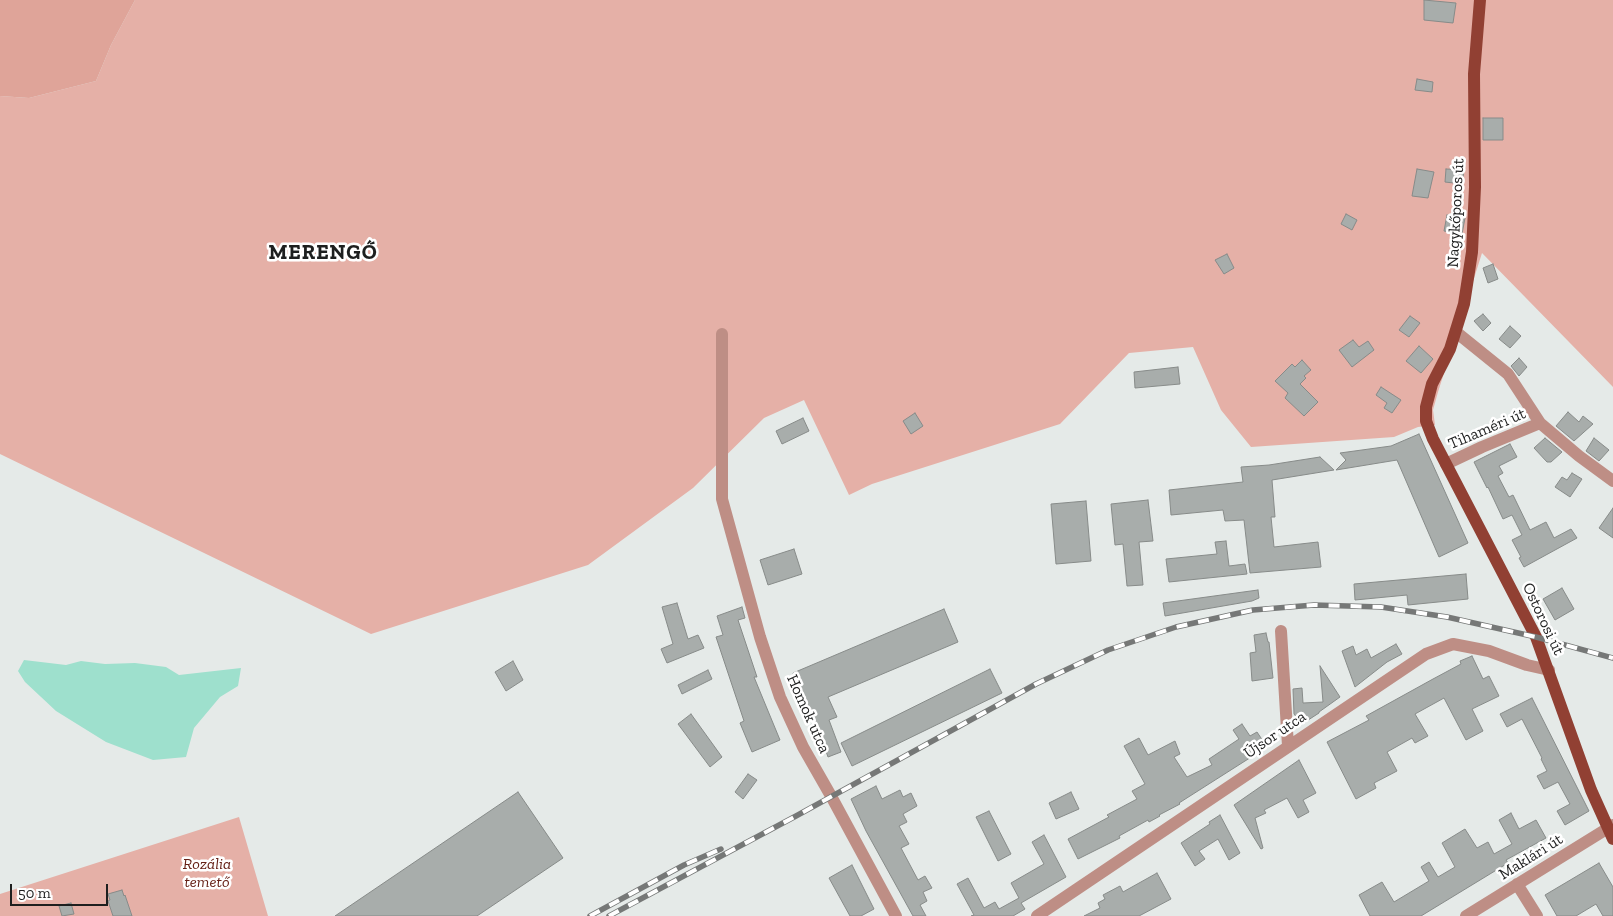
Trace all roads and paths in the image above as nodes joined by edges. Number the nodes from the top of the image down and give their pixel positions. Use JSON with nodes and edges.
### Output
{"nodes":[{"id":1,"x":1480,"y":0,"type":"edge"},
{"id":2,"x":1456,"y":332,"type":"junction"},
{"id":3,"x":722,"y":334,"type":"dead end"},
{"id":4,"x":1426,"y":421,"type":"joint"},
{"id":5,"x":1540,"y":423,"type":"junction"},
{"id":6,"x":1446,"y":464,"type":"junction"},
{"id":7,"x":1613,"y":481,"type":"edge"},
{"id":8,"x":1280,"y":631,"type":"dead end"},
{"id":9,"x":1549,"y":670,"type":"junction"},
{"id":10,"x":1288,"y":746,"type":"junction"},
{"id":11,"x":1611,"y":831,"type":"edge"},
{"id":12,"x":1517,"y":884,"type":"junction"},
{"id":13,"x":896,"y":916,"type":"edge"},
{"id":14,"x":1037,"y":916,"type":"edge"},
{"id":15,"x":1466,"y":916,"type":"edge"},
{"id":16,"x":1537,"y":916,"type":"edge"}],
"edges":[{"from":1,"to":2,"type":"main road","name":"Nagykőporos út"},
{"from":2,"to":4,"type":"main road","name":"Nagykőporos út"},
{"from":2,"to":5,"type":"street","name":"Tihaméri út"},
{"from":3,"to":13,"type":"street","name":"Homok utca"},
{"from":4,"to":6,"type":"main road","name":"Ostorosi út"},
{"from":5,"to":6,"type":"street","name":"Tihaméri út"},
{"from":5,"to":7,"type":"street","name":"Tihaméri út"},
{"from":6,"to":9,"type":"main road","name":"Ostorosi út"},
{"from":8,"to":10,"type":"street"},
{"from":9,"to":10,"type":"street","name":"Újsor utca"},
{"from":9,"to":11,"type":"main road","name":"Ostorosi út"},
{"from":10,"to":14,"type":"street","name":"Újsor utca"},
{"from":11,"to":12,"type":"street","name":"Maklári út"},
{"from":12,"to":15,"type":"street","name":"Maklári út"},
{"from":12,"to":16,"type":"street"}]}
